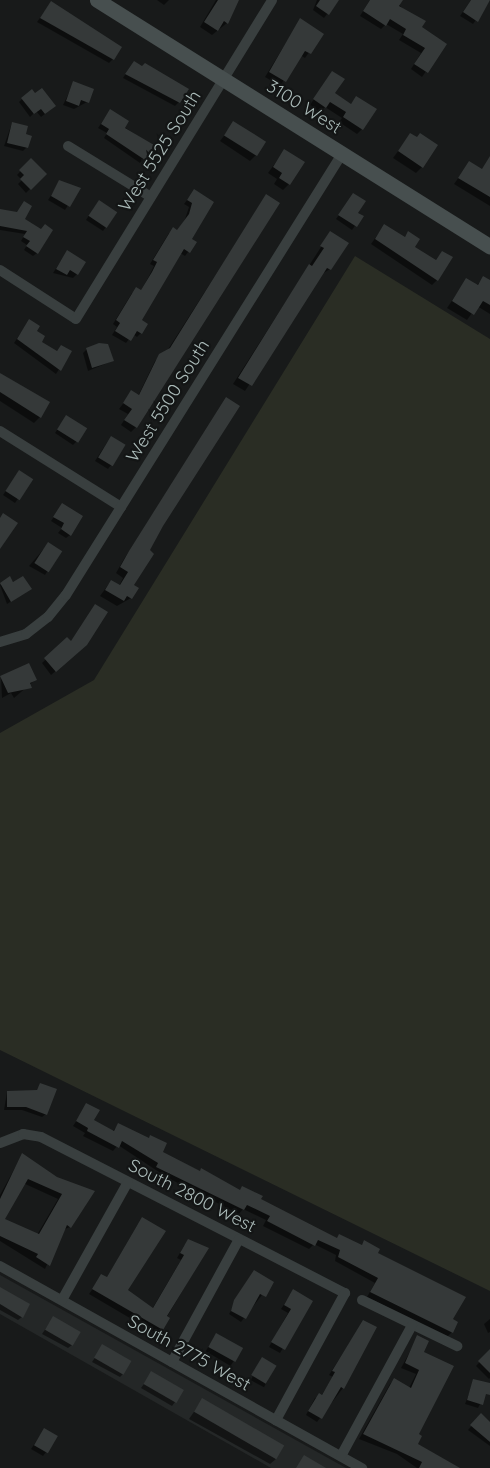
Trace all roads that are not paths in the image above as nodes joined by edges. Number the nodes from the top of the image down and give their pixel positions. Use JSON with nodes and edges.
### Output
{"nodes":[{"id":1,"x":97,"y":0,"type":"edge"},
{"id":2,"x":272,"y":0,"type":"edge"},
{"id":3,"x":223,"y":79,"type":"junction"},
{"id":4,"x":68,"y":146,"type":"dead end"},
{"id":5,"x":342,"y":153,"type":"junction"},
{"id":6,"x":151,"y":197,"type":"junction"},
{"id":7,"x":490,"y":247,"type":"edge"},
{"id":8,"x":0,"y":270,"type":"edge"},
{"id":9,"x":3,"y":433,"type":"edge"},
{"id":10,"x":0,"y":445,"type":"edge"},
{"id":11,"x":121,"y":507,"type":"junction"},
{"id":12,"x":0,"y":642,"type":"edge"},
{"id":13,"x":0,"y":1143,"type":"edge"},
{"id":14,"x":128,"y":1182,"type":"junction"},
{"id":15,"x":239,"y":1239,"type":"junction"},
{"id":16,"x":0,"y":1266,"type":"edge"},
{"id":17,"x":62,"y":1300,"type":"junction"},
{"id":18,"x":362,"y":1300,"type":"dead end"},
{"id":19,"x":412,"y":1325,"type":"junction"},
{"id":20,"x":457,"y":1346,"type":"dead end"},
{"id":21,"x":172,"y":1362,"type":"junction"},
{"id":22,"x":276,"y":1420,"type":"junction"},
{"id":23,"x":341,"y":1456,"type":"junction"},
{"id":24,"x":362,"y":1468,"type":"edge"}],
"edges":[{"from":1,"to":3,"type":"street","name":"3100 West"},
{"from":2,"to":3,"type":"street","name":"West 5525 South"},
{"from":3,"to":5,"type":"street","name":"3100 West"},
{"from":3,"to":6,"type":"street","name":"West 5525 South"},
{"from":4,"to":6,"type":"street"},
{"from":5,"to":7,"type":"street","name":"3100 West"},
{"from":5,"to":11,"type":"street","name":"West 5500 South"},
{"from":6,"to":8,"type":"street","name":"West 5525 South"},
{"from":9,"to":10,"type":"street"},
{"from":9,"to":11,"type":"street"},
{"from":11,"to":12,"type":"street","name":"West 5500 South"},
{"from":13,"to":14,"type":"street","name":"South 2800 West"},
{"from":14,"to":15,"type":"street","name":"South 2800 West"},
{"from":14,"to":17,"type":"street"},
{"from":15,"to":21,"type":"street"},
{"from":15,"to":22,"type":"street","name":"South 2800 West"},
{"from":16,"to":17,"type":"street","name":"South 2775 West"},
{"from":17,"to":21,"type":"street","name":"South 2775 West"},
{"from":18,"to":19,"type":"street"},
{"from":19,"to":20,"type":"street"},
{"from":19,"to":23,"type":"street"},
{"from":21,"to":22,"type":"street","name":"South 2775 West"},
{"from":22,"to":23,"type":"street","name":"South 2775 West"},
{"from":23,"to":24,"type":"street","name":"South 2775 West"}]}
